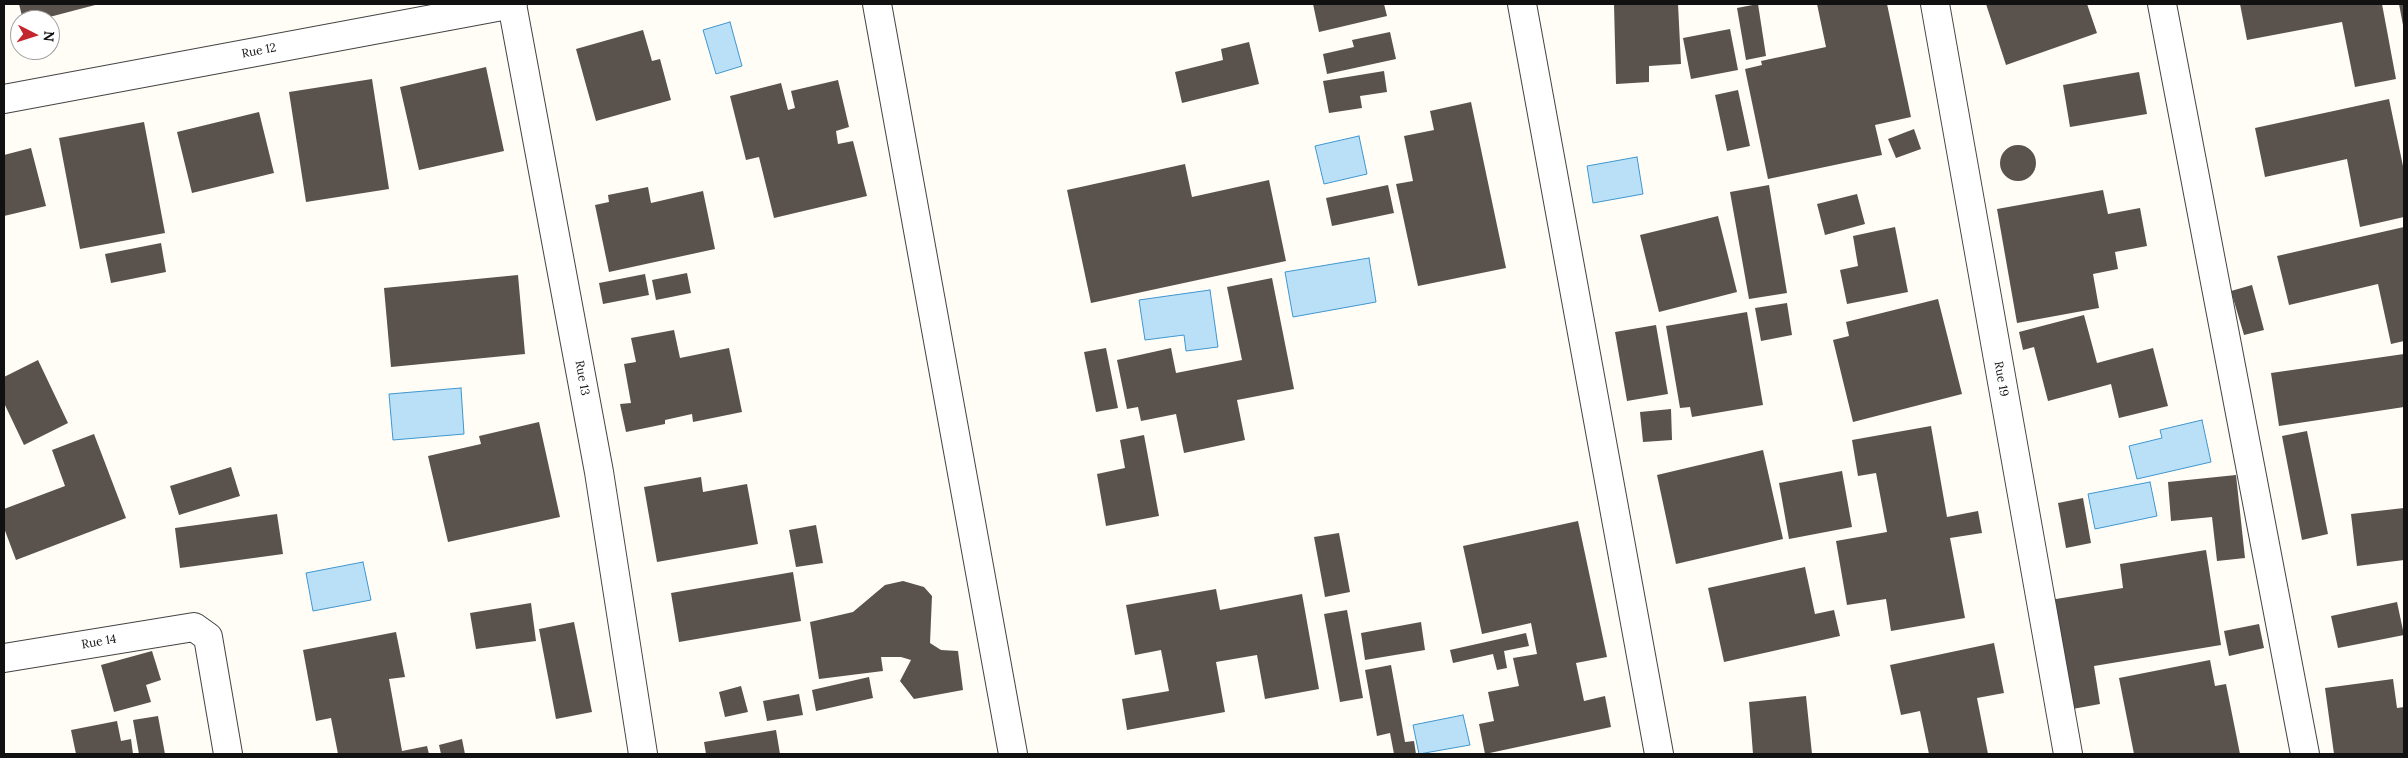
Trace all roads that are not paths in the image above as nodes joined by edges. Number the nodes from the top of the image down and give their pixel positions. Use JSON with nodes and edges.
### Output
{"nodes":[{"id":1,"x":513,"y":4,"type":"edge"},
{"id":2,"x":877,"y":4,"type":"edge"},
{"id":3,"x":1522,"y":4,"type":"edge"},
{"id":4,"x":1935,"y":4,"type":"edge"},
{"id":5,"x":2162,"y":4,"type":"edge"},
{"id":6,"x":4,"y":99,"type":"edge"},
{"id":7,"x":4,"y":658,"type":"edge"},
{"id":8,"x":228,"y":754,"type":"edge"},
{"id":9,"x":643,"y":754,"type":"edge"},
{"id":10,"x":1013,"y":754,"type":"edge"},
{"id":11,"x":1659,"y":754,"type":"edge"},
{"id":12,"x":2068,"y":754,"type":"edge"},
{"id":13,"x":2305,"y":754,"type":"edge"}],
"edges":[{"from":1,"to":6,"type":"street","name":"Rue 12"},
{"from":1,"to":9,"type":"street","name":"Rue 13"},
{"from":2,"to":10,"type":"street"},
{"from":3,"to":11,"type":"street"},
{"from":4,"to":12,"type":"street","name":"Rue 19"},
{"from":5,"to":13,"type":"street"},
{"from":7,"to":8,"type":"street","name":"Rue 14"}]}
